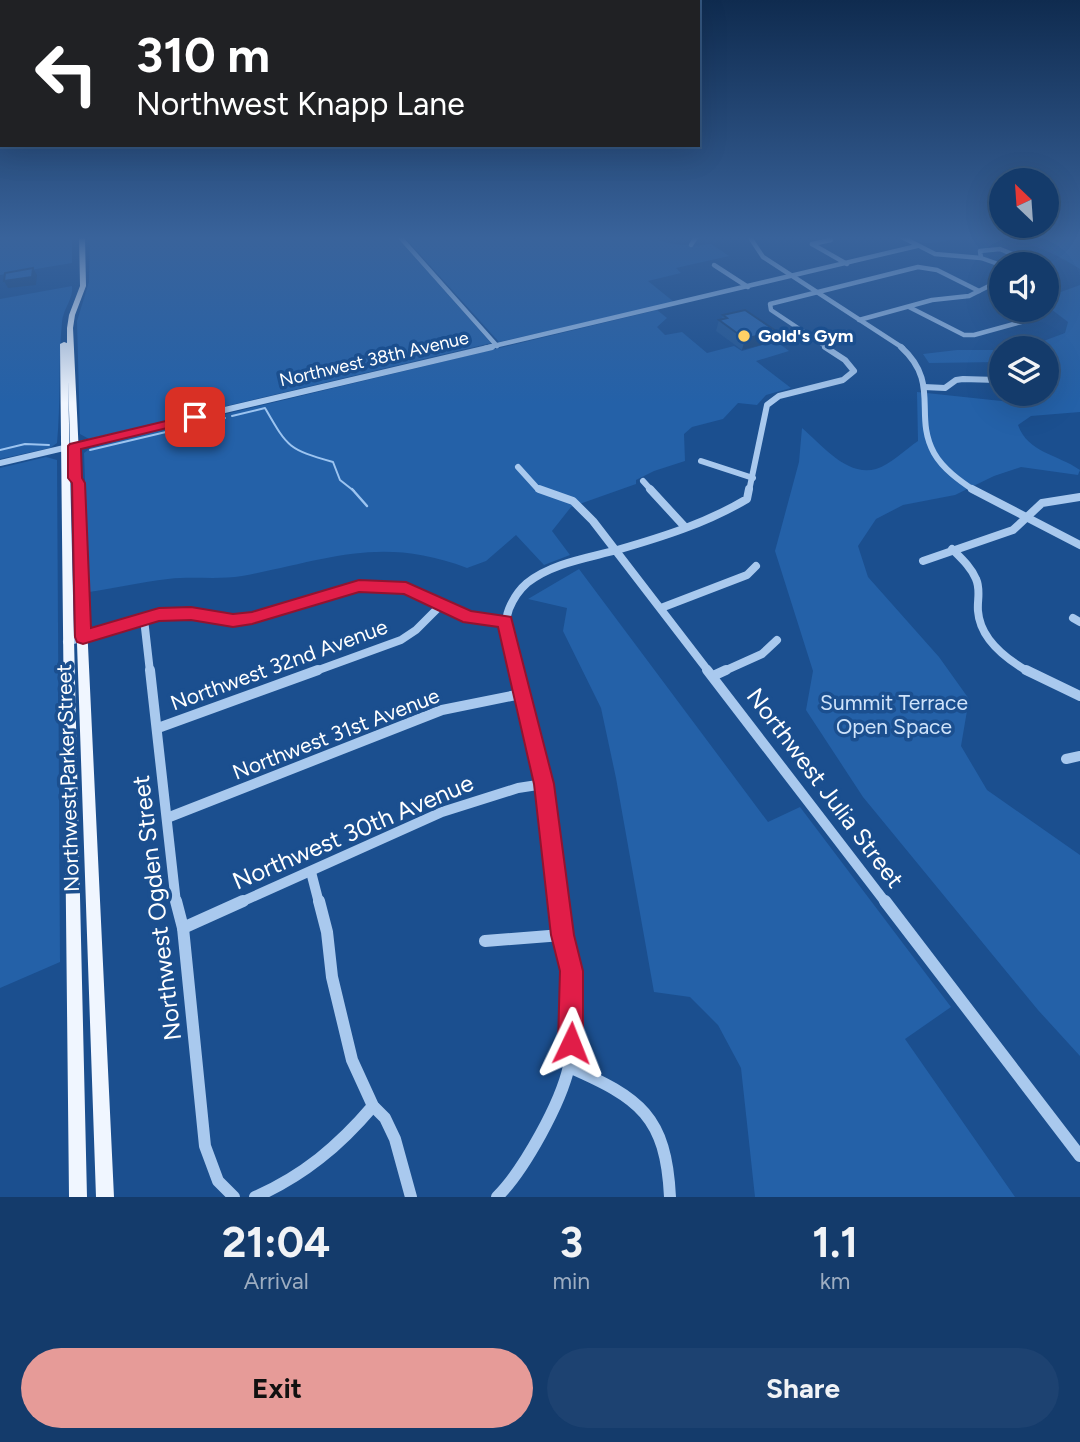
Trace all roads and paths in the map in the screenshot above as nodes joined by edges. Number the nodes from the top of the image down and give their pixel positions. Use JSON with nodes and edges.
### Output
{"nodes":[{"id":1,"x":76,"y":292,"type":"edge"},
{"id":2,"x":81,"y":292,"type":"edge"},
{"id":3,"x":449,"y":292,"type":"edge"},
{"id":4,"x":727,"y":292,"type":"edge"},
{"id":5,"x":814,"y":292,"type":"joint"},
{"id":6,"x":977,"y":292,"type":"edge"},
{"id":7,"x":909,"y":307,"type":"junction"},
{"id":8,"x":859,"y":320,"type":"junction"},
{"id":9,"x":1022,"y":322,"type":"edge"},
{"id":10,"x":498,"y":346,"type":"junction"},
{"id":11,"x":989,"y":380,"type":"edge"},
{"id":12,"x":924,"y":387,"type":"junction"},
{"id":13,"x":70,"y":447,"type":"junction"},
{"id":14,"x":701,"y":461,"type":"dead end"},
{"id":15,"x":0,"y":463,"type":"edge"},
{"id":16,"x":518,"y":467,"type":"dead end"},
{"id":17,"x":753,"y":478,"type":"junction"},
{"id":18,"x":643,"y":481,"type":"dead end"},
{"id":19,"x":1080,"y":497,"type":"edge"},
{"id":20,"x":1028,"y":516,"type":"junction"},
{"id":21,"x":684,"y":526,"type":"junction"},
{"id":22,"x":1080,"y":545,"type":"edge"},
{"id":23,"x":952,"y":549,"type":"junction"},
{"id":24,"x":616,"y":550,"type":"junction"},
{"id":25,"x":923,"y":561,"type":"dead end"},
{"id":26,"x":756,"y":566,"type":"dead end"},
{"id":27,"x":442,"y":604,"type":"junction"},
{"id":28,"x":661,"y":608,"type":"junction"},
{"id":29,"x":144,"y":619,"type":"junction"},
{"id":30,"x":505,"y":621,"type":"junction"},
{"id":31,"x":83,"y":637,"type":"junction"},
{"id":32,"x":777,"y":640,"type":"dead end"},
{"id":33,"x":68,"y":642,"type":"junction"},
{"id":34,"x":713,"y":676,"type":"junction"},
{"id":35,"x":521,"y":694,"type":"junction"},
{"id":36,"x":1080,"y":696,"type":"edge"},
{"id":37,"x":158,"y":727,"type":"junction"},
{"id":38,"x":1080,"y":756,"type":"edge"},
{"id":39,"x":1066,"y":760,"type":"dead end"},
{"id":40,"x":544,"y":784,"type":"junction"},
{"id":41,"x":167,"y":818,"type":"junction"},
{"id":42,"x":311,"y":872,"type":"junction"},
{"id":43,"x":183,"y":928,"type":"junction"},
{"id":44,"x":562,"y":935,"type":"junction"},
{"id":45,"x":485,"y":941,"type":"dead end"},
{"id":46,"x":569,"y":1067,"type":"junction"},
{"id":47,"x":373,"y":1107,"type":"junction"},
{"id":48,"x":1080,"y":1156,"type":"edge"},
{"id":49,"x":228,"y":1193,"type":"edge"},
{"id":50,"x":78,"y":1197,"type":"edge"},
{"id":51,"x":105,"y":1197,"type":"edge"},
{"id":52,"x":255,"y":1197,"type":"edge"},
{"id":53,"x":411,"y":1197,"type":"edge"},
{"id":54,"x":497,"y":1197,"type":"edge"},
{"id":55,"x":670,"y":1197,"type":"edge"}],
"edges":[{"from":1,"to":13,"type":"main road","name":"Northwest Parker Street"},
{"from":2,"to":13,"type":"main road","name":"Northwest Parker Street"},
{"from":3,"to":10,"type":"street"},
{"from":4,"to":10,"type":"street","name":"Northwest 38th Avenue"},
{"from":5,"to":8,"type":"street"},
{"from":5,"to":17,"type":"street"},
{"from":6,"to":7,"type":"street"},
{"from":7,"to":8,"type":"street"},
{"from":7,"to":9,"type":"street"},
{"from":8,"to":12,"type":"street"},
{"from":10,"to":13,"type":"street","name":"Northwest 38th Avenue"},
{"from":11,"to":12,"type":"street"},
{"from":12,"to":20,"type":"street"},
{"from":13,"to":15,"type":"street","name":"Northwest 38th Avenue"},
{"from":13,"to":31,"type":"main road","name":"Northwest Parker Street"},
{"from":13,"to":33,"type":"main road","name":"Northwest Parker Street"},
{"from":14,"to":17,"type":"street"},
{"from":16,"to":24,"type":"street","name":"Northwest Julia Street"},
{"from":17,"to":21,"type":"street"},
{"from":18,"to":21,"type":"street"},
{"from":19,"to":20,"type":"street"},
{"from":20,"to":22,"type":"street"},
{"from":20,"to":23,"type":"street"},
{"from":21,"to":24,"type":"street"},
{"from":23,"to":25,"type":"street"},
{"from":23,"to":36,"type":"street"},
{"from":24,"to":28,"type":"street","name":"Northwest Julia Street"},
{"from":24,"to":30,"type":"street"},
{"from":26,"to":28,"type":"street"},
{"from":27,"to":29,"type":"street"},
{"from":27,"to":30,"type":"street"},
{"from":27,"to":37,"type":"street","name":"Northwest 32nd Avenue"},
{"from":28,"to":34,"type":"street","name":"Northwest Julia Street"},
{"from":29,"to":31,"type":"street"},
{"from":29,"to":37,"type":"street","name":"Northwest Ogden Street"},
{"from":30,"to":35,"type":"street"},
{"from":31,"to":33,"type":"street"},
{"from":31,"to":51,"type":"main road","name":"Northwest Parker Street"},
{"from":32,"to":34,"type":"street"},
{"from":33,"to":50,"type":"main road","name":"Northwest Parker Street"},
{"from":34,"to":48,"type":"street","name":"Northwest Julia Street"},
{"from":35,"to":40,"type":"street"},
{"from":35,"to":41,"type":"street","name":"Northwest 31st Avenue"},
{"from":37,"to":41,"type":"street","name":"Northwest Ogden Street"},
{"from":38,"to":39,"type":"street"},
{"from":40,"to":42,"type":"street","name":"Northwest 30th Avenue"},
{"from":40,"to":44,"type":"street"},
{"from":41,"to":43,"type":"street","name":"Northwest Ogden Street"},
{"from":42,"to":43,"type":"street","name":"Northwest 30th Avenue"},
{"from":42,"to":47,"type":"street"},
{"from":43,"to":49,"type":"street","name":"Northwest Ogden Street"},
{"from":44,"to":45,"type":"street"},
{"from":44,"to":46,"type":"street"},
{"from":46,"to":54,"type":"street"},
{"from":46,"to":55,"type":"street"},
{"from":47,"to":52,"type":"street"},
{"from":47,"to":53,"type":"street"}]}
